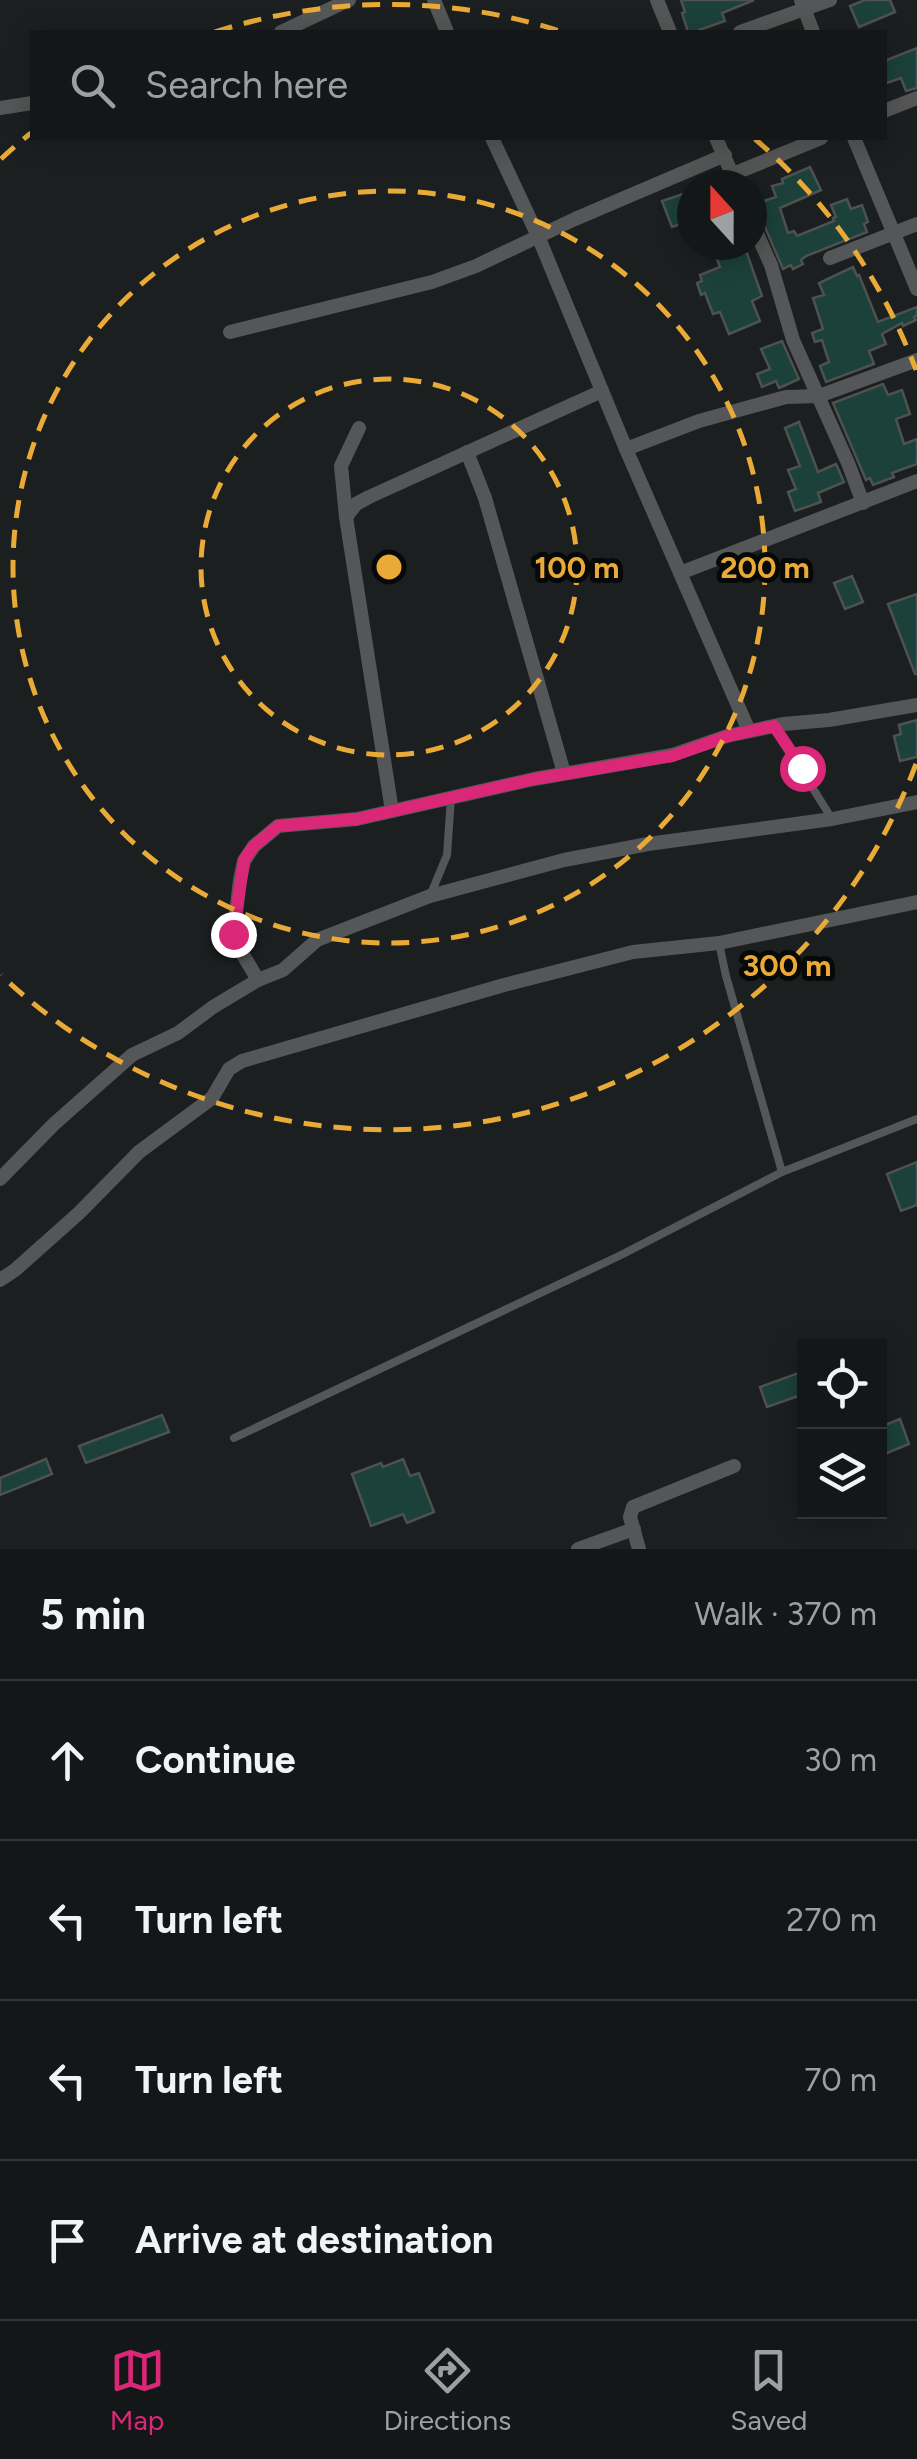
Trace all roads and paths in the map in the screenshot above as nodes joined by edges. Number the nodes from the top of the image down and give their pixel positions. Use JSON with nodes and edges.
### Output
{"nodes":[{"id":1,"x":349,"y":0,"type":"edge"},
{"id":2,"x":434,"y":0,"type":"edge"},
{"id":3,"x":657,"y":0,"type":"edge"},
{"id":4,"x":830,"y":0,"type":"edge"},
{"id":5,"x":803,"y":5,"type":"edge"},
{"id":6,"x":286,"y":30,"type":"edge"},
{"id":7,"x":446,"y":30,"type":"edge"},
{"id":8,"x":669,"y":30,"type":"edge"},
{"id":9,"x":745,"y":30,"type":"edge"},
{"id":10,"x":813,"y":30,"type":"edge"},
{"id":11,"x":917,"y":98,"type":"edge"},
{"id":12,"x":30,"y":103,"type":"edge"},
{"id":13,"x":0,"y":108,"type":"edge"},
{"id":14,"x":887,"y":111,"type":"edge"},
{"id":15,"x":493,"y":140,"type":"edge"},
{"id":16,"x":717,"y":140,"type":"edge"},
{"id":17,"x":816,"y":140,"type":"edge"},
{"id":18,"x":855,"y":140,"type":"edge"},
{"id":19,"x":725,"y":155,"type":"junction"},
{"id":20,"x":731,"y":170,"type":"edge"},
{"id":21,"x":755,"y":170,"type":"edge"},
{"id":22,"x":917,"y":224,"type":"edge"},
{"id":23,"x":894,"y":233,"type":"junction"},
{"id":24,"x":538,"y":236,"type":"junction"},
{"id":25,"x":767,"y":256,"type":"edge"},
{"id":26,"x":830,"y":258,"type":"dead end"},
{"id":27,"x":917,"y":289,"type":"edge"},
{"id":28,"x":230,"y":332,"type":"dead end"},
{"id":29,"x":917,"y":360,"type":"edge"},
{"id":30,"x":602,"y":390,"type":"junction"},
{"id":31,"x":820,"y":396,"type":"junction"},
{"id":32,"x":359,"y":428,"type":"dead end"},
{"id":33,"x":626,"y":449,"type":"junction"},
{"id":34,"x":467,"y":452,"type":"junction"},
{"id":35,"x":917,"y":481,"type":"edge"},
{"id":36,"x":863,"y":503,"type":"junction"},
{"id":37,"x":346,"y":517,"type":"junction"},
{"id":38,"x":680,"y":573,"type":"junction"},
{"id":39,"x":917,"y":705,"type":"edge"},
{"id":40,"x":774,"y":726,"type":"junction"},
{"id":41,"x":748,"y":731,"type":"junction"},
{"id":42,"x":564,"y":774,"type":"junction"},
{"id":43,"x":451,"y":798,"type":"junction"},
{"id":44,"x":917,"y":802,"type":"edge"},
{"id":45,"x":392,"y":811,"type":"junction"},
{"id":46,"x":832,"y":819,"type":"junction"},
{"id":47,"x":430,"y":896,"type":"junction"},
{"id":48,"x":917,"y":902,"type":"edge"},
{"id":49,"x":719,"y":943,"type":"junction"},
{"id":50,"x":258,"y":980,"type":"junction"},
{"id":51,"x":917,"y":1118,"type":"edge"},
{"id":52,"x":782,"y":1172,"type":"junction"},
{"id":53,"x":0,"y":1179,"type":"edge"},
{"id":54,"x":0,"y":1280,"type":"edge"},
{"id":55,"x":234,"y":1438,"type":"dead end"},
{"id":56,"x":734,"y":1466,"type":"dead end"},
{"id":57,"x":634,"y":1528,"type":"junction"},
{"id":58,"x":578,"y":1549,"type":"edge"},
{"id":59,"x":640,"y":1549,"type":"edge"}],
"edges":[{"from":1,"to":6,"type":"street"},
{"from":2,"to":7,"type":"street"},
{"from":3,"to":8,"type":"street"},
{"from":4,"to":5,"type":"street"},
{"from":5,"to":9,"type":"street"},
{"from":5,"to":10,"type":"street"},
{"from":11,"to":14,"type":"street"},
{"from":12,"to":13,"type":"street"},
{"from":15,"to":24,"type":"street"},
{"from":16,"to":19,"type":"street"},
{"from":17,"to":21,"type":"street"},
{"from":18,"to":23,"type":"street"},
{"from":19,"to":20,"type":"street"},
{"from":19,"to":24,"type":"street"},
{"from":22,"to":23,"type":"street"},
{"from":23,"to":26,"type":"street"},
{"from":23,"to":27,"type":"street"},
{"from":24,"to":28,"type":"street"},
{"from":24,"to":30,"type":"street"},
{"from":25,"to":31,"type":"street"},
{"from":29,"to":31,"type":"street"},
{"from":30,"to":33,"type":"street"},
{"from":30,"to":34,"type":"street"},
{"from":31,"to":33,"type":"street"},
{"from":31,"to":36,"type":"street"},
{"from":32,"to":37,"type":"street"},
{"from":33,"to":38,"type":"street"},
{"from":34,"to":37,"type":"street"},
{"from":34,"to":42,"type":"street"},
{"from":35,"to":36,"type":"street"},
{"from":36,"to":38,"type":"street"},
{"from":37,"to":45,"type":"street"},
{"from":38,"to":41,"type":"street"},
{"from":39,"to":40,"type":"street"},
{"from":40,"to":41,"type":"street"},
{"from":40,"to":46,"type":"lane"},
{"from":41,"to":42,"type":"street"},
{"from":42,"to":43,"type":"street"},
{"from":43,"to":45,"type":"street"},
{"from":43,"to":47,"type":"lane"},
{"from":44,"to":46,"type":"street"},
{"from":45,"to":50,"type":"street"},
{"from":46,"to":47,"type":"street"},
{"from":47,"to":50,"type":"street"},
{"from":48,"to":49,"type":"street"},
{"from":49,"to":52,"type":"lane"},
{"from":49,"to":54,"type":"street"},
{"from":50,"to":53,"type":"street"},
{"from":51,"to":52,"type":"lane"},
{"from":52,"to":55,"type":"lane"},
{"from":56,"to":57,"type":"street"},
{"from":57,"to":58,"type":"street"},
{"from":57,"to":59,"type":"street"}]}
